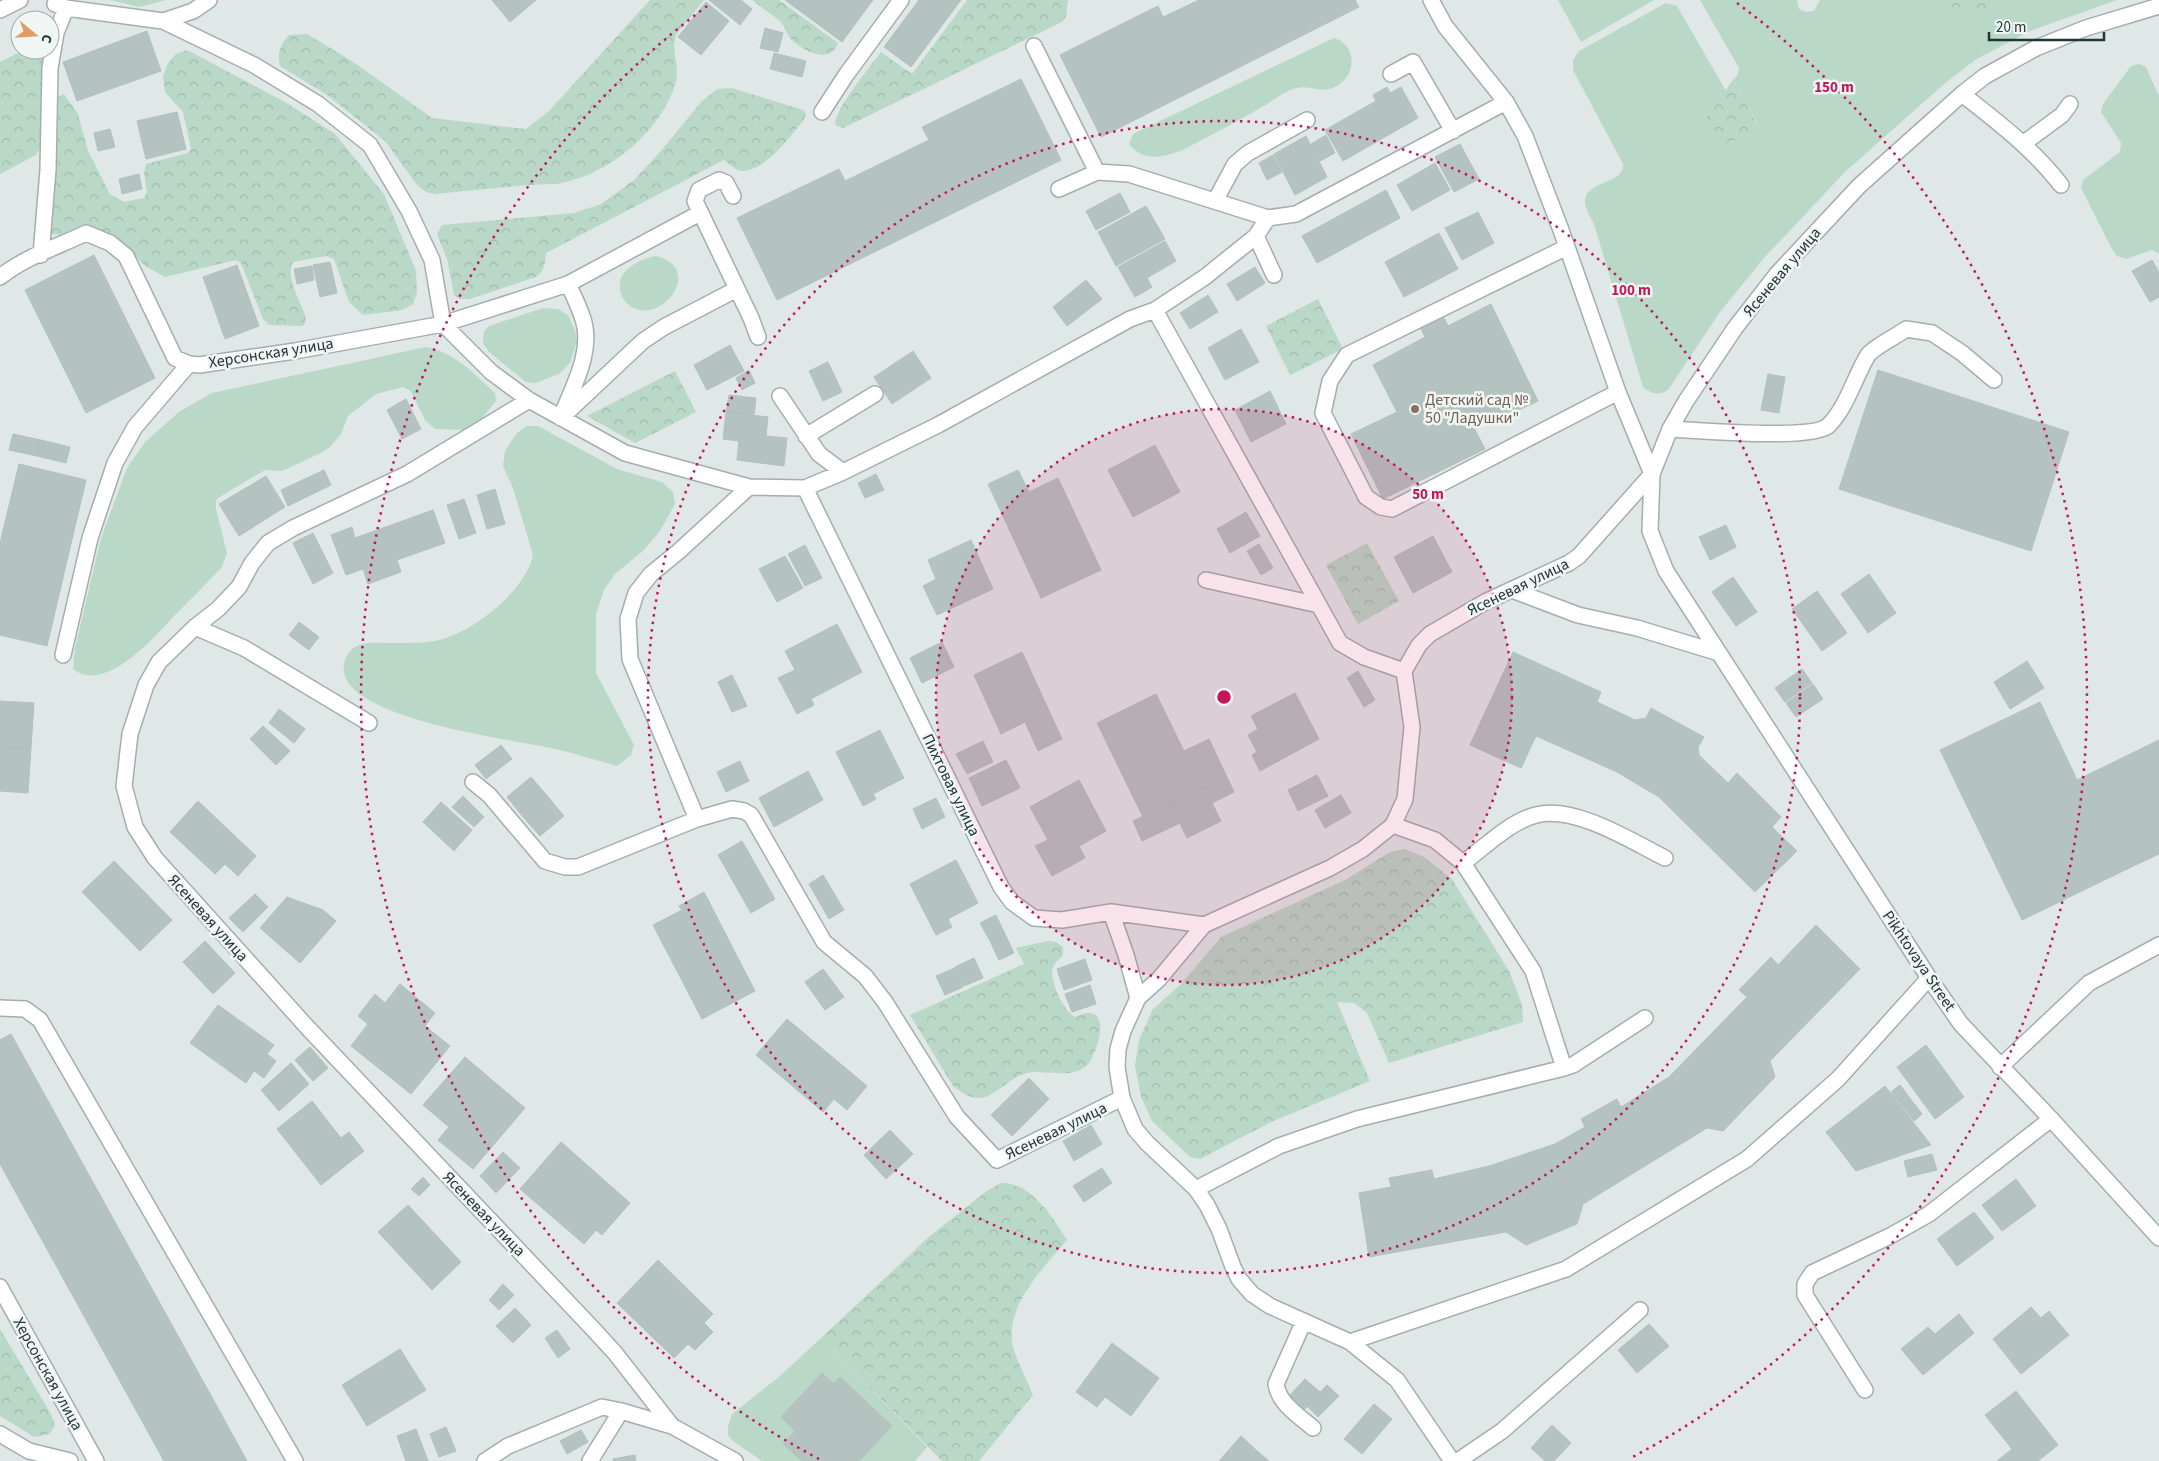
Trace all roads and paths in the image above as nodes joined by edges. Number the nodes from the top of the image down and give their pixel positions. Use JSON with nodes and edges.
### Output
{"nodes":[{"id":1,"x":20,"y":0,"type":"edge"},
{"id":2,"x":209,"y":0,"type":"edge"},
{"id":3,"x":901,"y":0,"type":"edge"},
{"id":4,"x":1431,"y":0,"type":"edge"},
{"id":5,"x":2159,"y":6,"type":"edge"},
{"id":6,"x":0,"y":10,"type":"edge"},
{"id":7,"x":163,"y":20,"type":"junction"},
{"id":8,"x":1034,"y":46,"type":"dead end"},
{"id":9,"x":1391,"y":74,"type":"dead end"},
{"id":10,"x":1962,"y":94,"type":"junction"},
{"id":11,"x":1506,"y":102,"type":"junction"},
{"id":12,"x":2070,"y":104,"type":"dead end"},
{"id":13,"x":822,"y":112,"type":"dead end"},
{"id":14,"x":1308,"y":120,"type":"dead end"},
{"id":15,"x":1453,"y":131,"type":"junction"},
{"id":16,"x":2024,"y":143,"type":"junction"},
{"id":17,"x":1097,"y":172,"type":"junction"},
{"id":18,"x":2061,"y":185,"type":"dead end"},
{"id":19,"x":1059,"y":188,"type":"dead end"},
{"id":20,"x":733,"y":196,"type":"dead end"},
{"id":21,"x":1215,"y":201,"type":"junction"},
{"id":22,"x":700,"y":213,"type":"junction"},
{"id":23,"x":1268,"y":218,"type":"junction"},
{"id":24,"x":1256,"y":236,"type":"junction"},
{"id":25,"x":1568,"y":247,"type":"junction"},
{"id":26,"x":41,"y":255,"type":"junction"},
{"id":27,"x":1274,"y":274,"type":"dead end"},
{"id":28,"x":0,"y":277,"type":"edge"},
{"id":29,"x":568,"y":284,"type":"junction"},
{"id":30,"x":737,"y":289,"type":"junction"},
{"id":31,"x":1155,"y":310,"type":"junction"},
{"id":32,"x":443,"y":324,"type":"junction"},
{"id":33,"x":758,"y":337,"type":"dead end"},
{"id":34,"x":189,"y":364,"type":"junction"},
{"id":35,"x":1994,"y":380,"type":"dead end"},
{"id":36,"x":1618,"y":392,"type":"junction"},
{"id":37,"x":875,"y":394,"type":"dead end"},
{"id":38,"x":780,"y":396,"type":"dead end"},
{"id":39,"x":529,"y":400,"type":"junction"},
{"id":40,"x":560,"y":418,"type":"junction"},
{"id":41,"x":1670,"y":429,"type":"junction"},
{"id":42,"x":806,"y":436,"type":"junction"},
{"id":43,"x":843,"y":472,"type":"junction"},
{"id":44,"x":1652,"y":474,"type":"junction"},
{"id":45,"x":749,"y":487,"type":"junction"},
{"id":46,"x":805,"y":488,"type":"junction"},
{"id":47,"x":1206,"y":580,"type":"dead end"},
{"id":48,"x":1512,"y":590,"type":"junction"},
{"id":49,"x":1319,"y":605,"type":"junction"},
{"id":50,"x":195,"y":627,"type":"junction"},
{"id":51,"x":1719,"y":653,"type":"junction"},
{"id":52,"x":62,"y":656,"type":"dead end"},
{"id":53,"x":1404,"y":671,"type":"junction"},
{"id":54,"x":369,"y":723,"type":"dead end"},
{"id":55,"x":473,"y":782,"type":"dead end"},
{"id":56,"x":697,"y":819,"type":"junction"},
{"id":57,"x":1393,"y":825,"type":"junction"},
{"id":58,"x":1665,"y":858,"type":"dead end"},
{"id":59,"x":1463,"y":863,"type":"junction"},
{"id":60,"x":1111,"y":912,"type":"junction"},
{"id":61,"x":1204,"y":925,"type":"junction"},
{"id":62,"x":2159,"y":945,"type":"edge"},
{"id":63,"x":1929,"y":978,"type":"junction"},
{"id":64,"x":1138,"y":998,"type":"junction"},
{"id":65,"x":0,"y":1008,"type":"edge"},
{"id":66,"x":1644,"y":1018,"type":"dead end"},
{"id":67,"x":2000,"y":1067,"type":"junction"},
{"id":68,"x":1564,"y":1068,"type":"junction"},
{"id":69,"x":1122,"y":1098,"type":"junction"},
{"id":70,"x":2051,"y":1119,"type":"junction"},
{"id":71,"x":1196,"y":1189,"type":"junction"},
{"id":72,"x":2159,"y":1238,"type":"edge"},
{"id":73,"x":0,"y":1288,"type":"edge"},
{"id":74,"x":1640,"y":1310,"type":"dead end"},
{"id":75,"x":1304,"y":1321,"type":"junction"},
{"id":76,"x":1350,"y":1342,"type":"junction"},
{"id":77,"x":1865,"y":1390,"type":"dead end"},
{"id":78,"x":621,"y":1410,"type":"junction"},
{"id":79,"x":672,"y":1426,"type":"junction"},
{"id":80,"x":1313,"y":1428,"type":"dead end"},
{"id":81,"x":0,"y":1434,"type":"edge"},
{"id":82,"x":70,"y":1461,"type":"edge"},
{"id":83,"x":96,"y":1461,"type":"edge"},
{"id":84,"x":295,"y":1461,"type":"edge"},
{"id":85,"x":485,"y":1461,"type":"edge"},
{"id":86,"x":590,"y":1461,"type":"edge"},
{"id":87,"x":735,"y":1461,"type":"edge"},
{"id":88,"x":1452,"y":1461,"type":"edge"},
{"id":89,"x":1458,"y":1461,"type":"edge"}],
"edges":[{"from":1,"to":6,"type":"street"},
{"from":2,"to":7,"type":"street"},
{"from":3,"to":13,"type":"street"},
{"from":4,"to":11,"type":"street"},
{"from":5,"to":10,"type":"street","name":"Ясеневая улица"},
{"from":7,"to":26,"type":"street"},
{"from":7,"to":32,"type":"street"},
{"from":8,"to":17,"type":"street"},
{"from":9,"to":15,"type":"street"},
{"from":10,"to":16,"type":"street"},
{"from":10,"to":41,"type":"street","name":"Ясеневая улица"},
{"from":11,"to":15,"type":"street"},
{"from":11,"to":25,"type":"street"},
{"from":12,"to":16,"type":"street"},
{"from":14,"to":21,"type":"street"},
{"from":15,"to":23,"type":"street"},
{"from":16,"to":18,"type":"street"},
{"from":17,"to":19,"type":"street"},
{"from":17,"to":21,"type":"street"},
{"from":20,"to":22,"type":"street"},
{"from":21,"to":23,"type":"street"},
{"from":22,"to":29,"type":"street","name":"Херсонская улица"},
{"from":22,"to":30,"type":"street"},
{"from":23,"to":24,"type":"street"},
{"from":24,"to":27,"type":"street"},
{"from":24,"to":31,"type":"street"},
{"from":25,"to":36,"type":"street"},
{"from":25,"to":36,"type":"street"},
{"from":26,"to":28,"type":"street","name":"Херсонская улица"},
{"from":26,"to":34,"type":"street","name":"Херсонская улица"},
{"from":29,"to":32,"type":"street","name":"Херсонская улица"},
{"from":29,"to":40,"type":"street"},
{"from":30,"to":33,"type":"street"},
{"from":30,"to":40,"type":"street"},
{"from":31,"to":43,"type":"street"},
{"from":31,"to":49,"type":"street"},
{"from":32,"to":34,"type":"street","name":"Херсонская улица"},
{"from":32,"to":39,"type":"street"},
{"from":34,"to":52,"type":"street"},
{"from":35,"to":41,"type":"street"},
{"from":36,"to":44,"type":"street"},
{"from":37,"to":42,"type":"street"},
{"from":38,"to":42,"type":"street"},
{"from":39,"to":40,"type":"street"},
{"from":39,"to":50,"type":"street","name":"Ясеневая улица"},
{"from":40,"to":45,"type":"street"},
{"from":41,"to":44,"type":"street","name":"Ясеневая улица"},
{"from":42,"to":43,"type":"street"},
{"from":43,"to":46,"type":"street"},
{"from":44,"to":48,"type":"street","name":"Ясеневая улица"},
{"from":44,"to":51,"type":"street","name":"Pikhtovaya Street"},
{"from":45,"to":46,"type":"street"},
{"from":45,"to":56,"type":"street"},
{"from":46,"to":60,"type":"street","name":"Пихтовая улица"},
{"from":47,"to":49,"type":"street"},
{"from":48,"to":51,"type":"street"},
{"from":48,"to":53,"type":"street","name":"Ясеневая улица"},
{"from":49,"to":53,"type":"street"},
{"from":50,"to":54,"type":"street"},
{"from":50,"to":79,"type":"street","name":"Ясеневая улица"},
{"from":51,"to":63,"type":"street","name":"Pikhtovaya Street"},
{"from":53,"to":57,"type":"street","name":"Ясеневая улица"},
{"from":55,"to":56,"type":"street"},
{"from":56,"to":69,"type":"street","name":"Ясеневая улица"},
{"from":57,"to":59,"type":"street"},
{"from":57,"to":61,"type":"street","name":"Ясеневая улица"},
{"from":58,"to":59,"type":"street"},
{"from":59,"to":68,"type":"street"},
{"from":60,"to":61,"type":"street","name":"Пихтовая улица"},
{"from":60,"to":64,"type":"street"},
{"from":61,"to":64,"type":"street","name":"Ясеневая улица"},
{"from":62,"to":67,"type":"street"},
{"from":63,"to":67,"type":"street","name":"Pikhtovaya Street"},
{"from":63,"to":76,"type":"street"},
{"from":64,"to":69,"type":"street","name":"Ясеневая улица"},
{"from":65,"to":84,"type":"street"},
{"from":66,"to":68,"type":"street"},
{"from":67,"to":70,"type":"street","name":"Pikhtovaya Street"},
{"from":68,"to":71,"type":"street"},
{"from":69,"to":71,"type":"street"},
{"from":70,"to":72,"type":"street","name":"Pikhtovaya Street"},
{"from":70,"to":77,"type":"street"},
{"from":71,"to":75,"type":"street"},
{"from":73,"to":83,"type":"street","name":"Херсонская улица"},
{"from":74,"to":89,"type":"street"},
{"from":75,"to":76,"type":"street"},
{"from":75,"to":80,"type":"street"},
{"from":76,"to":88,"type":"street"},
{"from":78,"to":79,"type":"street"},
{"from":78,"to":85,"type":"street"},
{"from":78,"to":86,"type":"street"},
{"from":79,"to":87,"type":"street"},
{"from":81,"to":82,"type":"street"}]}
